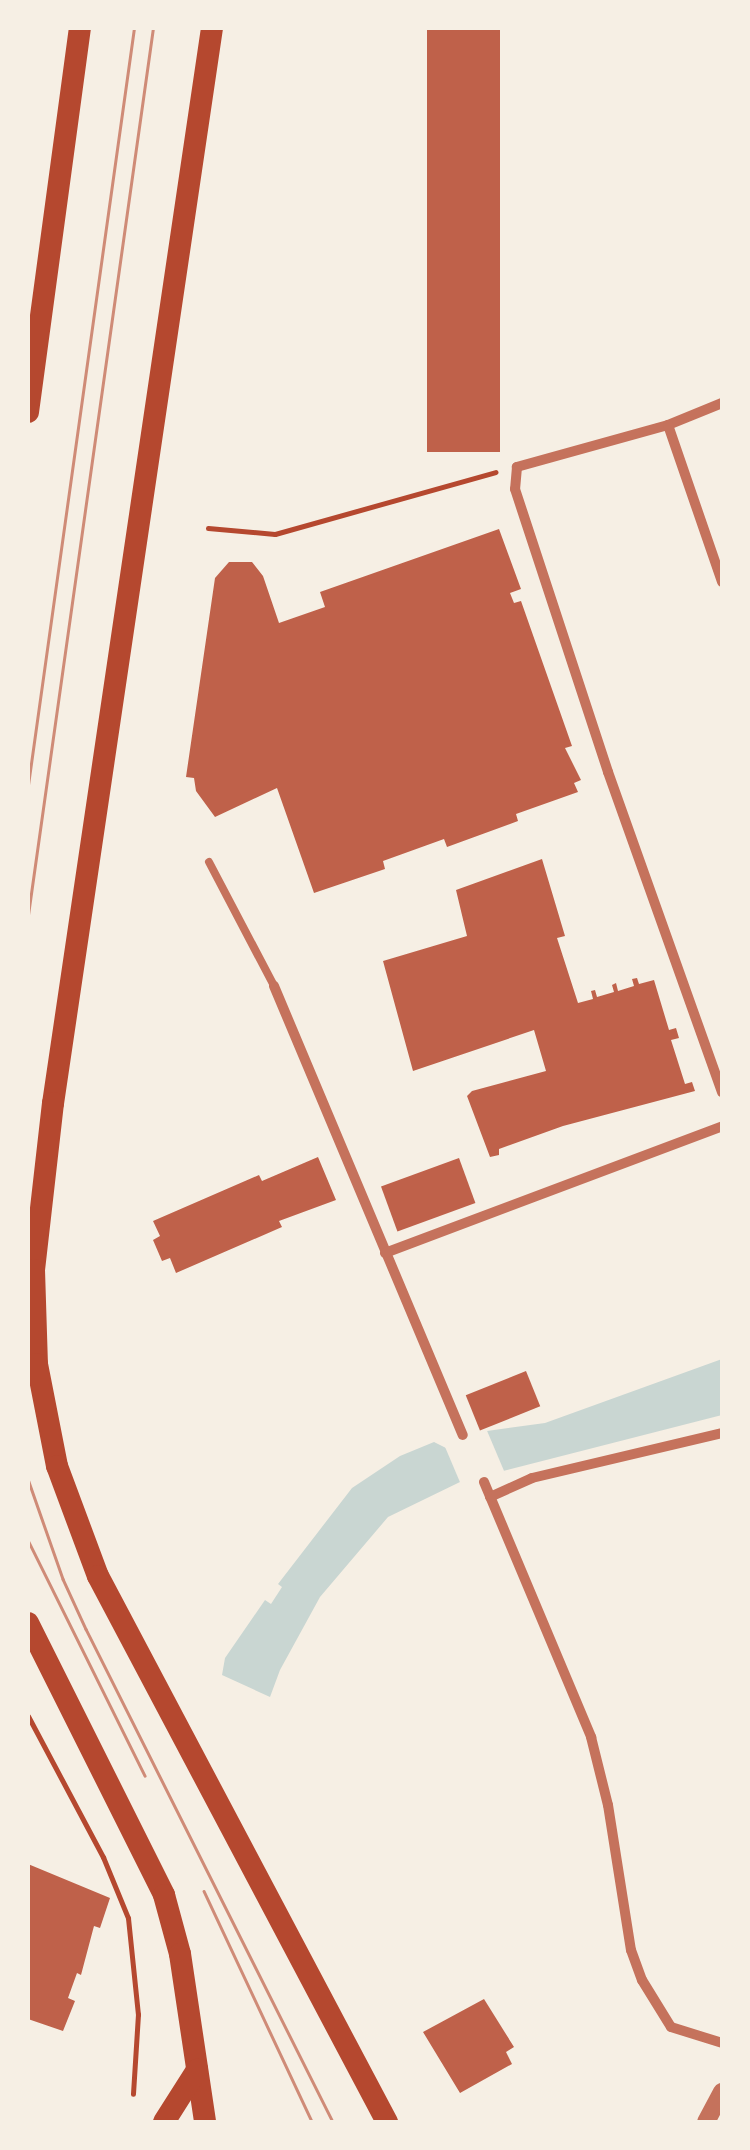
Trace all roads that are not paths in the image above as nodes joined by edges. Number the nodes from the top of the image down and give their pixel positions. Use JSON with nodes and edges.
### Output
{"nodes":[{"id":1,"x":80,"y":28,"type":"edge"},
{"id":2,"x":212,"y":28,"type":"edge"},
{"id":3,"x":722,"y":404,"type":"edge"},
{"id":4,"x":28,"y":412,"type":"edge"},
{"id":5,"x":668,"y":426,"type":"junction"},
{"id":6,"x":722,"y":582,"type":"edge"},
{"id":7,"x":209,"y":862,"type":"dead end"},
{"id":8,"x":274,"y":986,"type":"joint"},
{"id":9,"x":722,"y":1092,"type":"edge"},
{"id":10,"x":722,"y":1126,"type":"edge"},
{"id":11,"x":35,"y":1192,"type":"edge"},
{"id":12,"x":386,"y":1253,"type":"junction"},
{"id":13,"x":722,"y":1433,"type":"edge"},
{"id":14,"x":462,"y":1435,"type":"dead end"},
{"id":15,"x":484,"y":1482,"type":"dead end"},
{"id":16,"x":490,"y":1497,"type":"junction"},
{"id":17,"x":30,"y":1636,"type":"edge"},
{"id":18,"x":722,"y":2042,"type":"edge"},
{"id":19,"x":198,"y":2070,"type":"junction"},
{"id":20,"x":164,"y":2122,"type":"edge"},
{"id":21,"x":205,"y":2122,"type":"edge"},
{"id":22,"x":387,"y":2122,"type":"edge"}],
"edges":[{"from":1,"to":4,"type":"main road"},
{"from":2,"to":11,"type":"main road"},
{"from":3,"to":5,"type":"street"},
{"from":5,"to":6,"type":"street"},
{"from":5,"to":9,"type":"street"},
{"from":7,"to":8,"type":"lane"},
{"from":8,"to":12,"type":"street"},
{"from":10,"to":12,"type":"street"},
{"from":11,"to":22,"type":"main road"},
{"from":12,"to":14,"type":"street"},
{"from":13,"to":16,"type":"street"},
{"from":15,"to":16,"type":"street"},
{"from":16,"to":18,"type":"street"},
{"from":17,"to":19,"type":"main road"},
{"from":19,"to":20,"type":"main road"},
{"from":19,"to":21,"type":"main road"}]}
